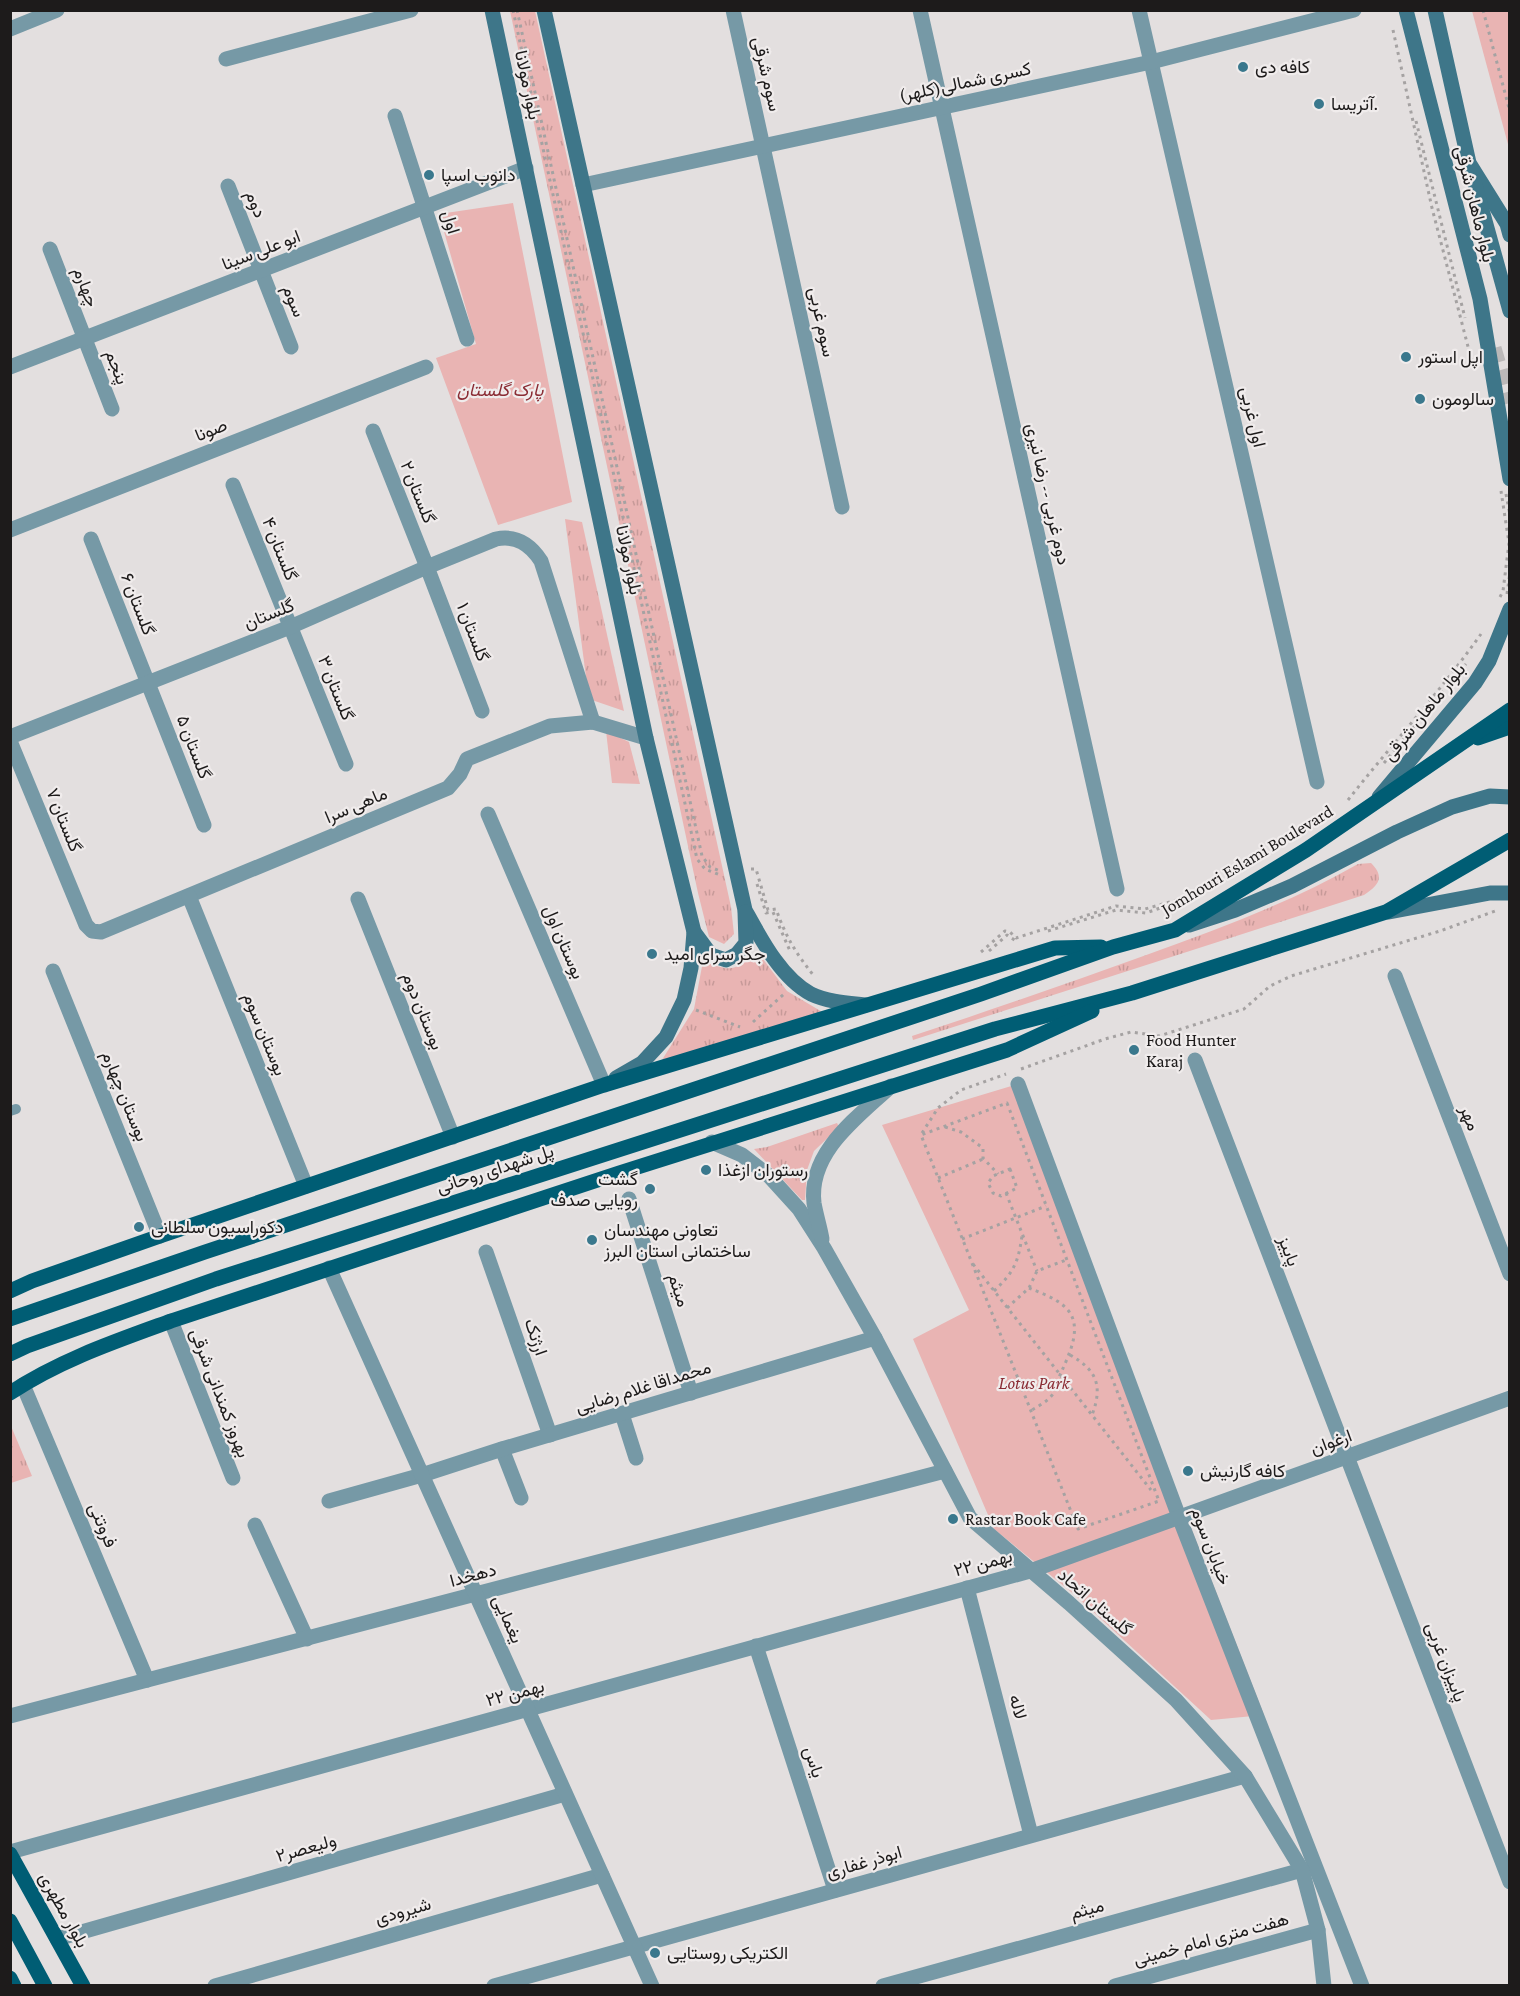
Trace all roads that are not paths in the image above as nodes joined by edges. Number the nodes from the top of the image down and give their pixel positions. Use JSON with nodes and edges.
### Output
{"nodes":[{"id":1,"x":57,"y":10,"type":"edge"},
{"id":2,"x":411,"y":10,"type":"edge"},
{"id":3,"x":492,"y":10,"type":"edge"},
{"id":4,"x":544,"y":10,"type":"edge"},
{"id":5,"x":733,"y":10,"type":"edge"},
{"id":6,"x":920,"y":10,"type":"edge"},
{"id":7,"x":1139,"y":10,"type":"edge"},
{"id":8,"x":1354,"y":10,"type":"edge"},
{"id":9,"x":1406,"y":10,"type":"edge"},
{"id":10,"x":1435,"y":10,"type":"edge"},
{"id":11,"x":10,"y":29,"type":"edge"},
{"id":12,"x":226,"y":59,"type":"dead end"},
{"id":13,"x":1151,"y":62,"type":"junction"},
{"id":14,"x":942,"y":107,"type":"junction"},
{"id":15,"x":395,"y":116,"type":"dead end"},
{"id":16,"x":764,"y":146,"type":"junction"},
{"id":17,"x":1469,"y":163,"type":"junction"},
{"id":18,"x":526,"y":168,"type":"junction"},
{"id":19,"x":583,"y":185,"type":"junction"},
{"id":20,"x":228,"y":186,"type":"dead end"},
{"id":21,"x":426,"y":207,"type":"junction"},
{"id":22,"x":1509,"y":236,"type":"edge"},
{"id":23,"x":50,"y":249,"type":"dead end"},
{"id":24,"x":261,"y":270,"type":"junction"},
{"id":25,"x":1509,"y":311,"type":"edge"},
{"id":26,"x":85,"y":338,"type":"junction"},
{"id":27,"x":467,"y":339,"type":"dead end"},
{"id":28,"x":291,"y":347,"type":"dead end"},
{"id":29,"x":10,"y":367,"type":"edge"},
{"id":30,"x":426,"y":367,"type":"dead end"},
{"id":31,"x":112,"y":409,"type":"dead end"},
{"id":32,"x":373,"y":431,"type":"dead end"},
{"id":33,"x":1505,"y":484,"type":"edge"},
{"id":34,"x":233,"y":485,"type":"dead end"},
{"id":35,"x":842,"y":507,"type":"dead end"},
{"id":36,"x":10,"y":530,"type":"edge"},
{"id":37,"x":91,"y":539,"type":"dead end"},
{"id":38,"x":427,"y":567,"type":"junction"},
{"id":39,"x":1504,"y":604,"type":"edge"},
{"id":40,"x":290,"y":627,"type":"junction"},
{"id":41,"x":148,"y":683,"type":"junction"},
{"id":42,"x":1509,"y":710,"type":"edge"},
{"id":43,"x":482,"y":711,"type":"dead end"},
{"id":44,"x":592,"y":722,"type":"junction"},
{"id":45,"x":1509,"y":727,"type":"edge"},
{"id":46,"x":646,"y":738,"type":"junction"},
{"id":47,"x":10,"y":739,"type":"edge"},
{"id":48,"x":1462,"y":744,"type":"junction"},
{"id":49,"x":346,"y":764,"type":"dead end"},
{"id":50,"x":1317,"y":782,"type":"dead end"},
{"id":51,"x":1509,"y":797,"type":"edge"},
{"id":52,"x":1376,"y":802,"type":"junction"},
{"id":53,"x":488,"y":814,"type":"dead end"},
{"id":54,"x":204,"y":825,"type":"dead end"},
{"id":55,"x":1509,"y":840,"type":"edge"},
{"id":56,"x":1117,"y":890,"type":"dead end"},
{"id":57,"x":189,"y":896,"type":"junction"},
{"id":58,"x":358,"y":899,"type":"dead end"},
{"id":59,"x":1507,"y":900,"type":"edge"},
{"id":60,"x":745,"y":910,"type":"junction"},
{"id":61,"x":1386,"y":912,"type":"junction"},
{"id":62,"x":81,"y":913,"type":"joint"},
{"id":63,"x":1175,"y":930,"type":"junction"},
{"id":64,"x":694,"y":932,"type":"junction"},
{"id":65,"x":1113,"y":947,"type":"junction"},
{"id":66,"x":53,"y":971,"type":"dead end"},
{"id":67,"x":1395,"y":976,"type":"dead end"},
{"id":68,"x":1132,"y":993,"type":"junction"},
{"id":69,"x":981,"y":994,"type":"joint"},
{"id":70,"x":871,"y":1005,"type":"junction"},
{"id":71,"x":1195,"y":1060,"type":"dead end"},
{"id":72,"x":1018,"y":1084,"type":"dead end"},
{"id":73,"x":604,"y":1085,"type":"junction"},
{"id":74,"x":891,"y":1086,"type":"junction"},
{"id":75,"x":453,"y":1137,"type":"junction"},
{"id":76,"x":712,"y":1142,"type":"junction"},
{"id":77,"x":306,"y":1186,"type":"junction"},
{"id":78,"x":629,"y":1199,"type":"dead end"},
{"id":79,"x":160,"y":1236,"type":"junction"},
{"id":80,"x":824,"y":1248,"type":"junction"},
{"id":81,"x":486,"y":1252,"type":"dead end"},
{"id":82,"x":329,"y":1268,"type":"junction"},
{"id":83,"x":1509,"y":1274,"type":"edge"},
{"id":84,"x":10,"y":1291,"type":"edge"},
{"id":85,"x":10,"y":1319,"type":"edge"},
{"id":86,"x":171,"y":1321,"type":"junction"},
{"id":87,"x":875,"y":1338,"type":"junction"},
{"id":88,"x":10,"y":1354,"type":"edge"},
{"id":89,"x":17,"y":1389,"type":"edge"},
{"id":90,"x":691,"y":1393,"type":"junction"},
{"id":91,"x":1509,"y":1398,"type":"edge"},
{"id":92,"x":621,"y":1414,"type":"junction"},
{"id":93,"x":550,"y":1435,"type":"junction"},
{"id":94,"x":502,"y":1449,"type":"junction"},
{"id":95,"x":1347,"y":1457,"type":"junction"},
{"id":96,"x":636,"y":1458,"type":"dead end"},
{"id":97,"x":945,"y":1471,"type":"junction"},
{"id":98,"x":422,"y":1475,"type":"junction"},
{"id":99,"x":233,"y":1478,"type":"dead end"},
{"id":100,"x":521,"y":1498,"type":"dead end"},
{"id":101,"x":329,"y":1501,"type":"dead end"},
{"id":102,"x":1179,"y":1517,"type":"junction"},
{"id":103,"x":255,"y":1525,"type":"dead end"},
{"id":104,"x":1030,"y":1571,"type":"junction"},
{"id":105,"x":967,"y":1588,"type":"junction"},
{"id":106,"x":476,"y":1594,"type":"junction"},
{"id":107,"x":307,"y":1638,"type":"junction"},
{"id":108,"x":756,"y":1646,"type":"junction"},
{"id":109,"x":147,"y":1680,"type":"junction"},
{"id":110,"x":527,"y":1709,"type":"junction"},
{"id":111,"x":10,"y":1716,"type":"edge"},
{"id":112,"x":1245,"y":1776,"type":"junction"},
{"id":113,"x":565,"y":1794,"type":"junction"},
{"id":114,"x":1031,"y":1835,"type":"junction"},
{"id":115,"x":10,"y":1853,"type":"edge"},
{"id":116,"x":1302,"y":1870,"type":"junction"},
{"id":117,"x":602,"y":1875,"type":"junction"},
{"id":118,"x":1509,"y":1882,"type":"edge"},
{"id":119,"x":835,"y":1890,"type":"junction"},
{"id":120,"x":10,"y":1922,"type":"edge"},
{"id":121,"x":1318,"y":1930,"type":"junction"},
{"id":122,"x":57,"y":1939,"type":"junction"},
{"id":123,"x":634,"y":1946,"type":"junction"},
{"id":124,"x":10,"y":1978,"type":"edge"},
{"id":125,"x":82,"y":1984,"type":"edge"},
{"id":126,"x":15,"y":1986,"type":"edge"},
{"id":127,"x":45,"y":1986,"type":"edge"},
{"id":128,"x":214,"y":1986,"type":"edge"},
{"id":129,"x":494,"y":1986,"type":"edge"},
{"id":130,"x":652,"y":1986,"type":"edge"},
{"id":131,"x":883,"y":1986,"type":"edge"},
{"id":132,"x":1115,"y":1986,"type":"edge"},
{"id":133,"x":1324,"y":1986,"type":"edge"},
{"id":134,"x":1362,"y":1986,"type":"edge"}],
"edges":[{"from":1,"to":11,"type":"street"},
{"from":2,"to":12,"type":"street"},
{"from":3,"to":18,"type":"main road","name":"بلوار مولانا"},
{"from":4,"to":19,"type":"main road","name":"بلوار مولانا"},
{"from":5,"to":16,"type":"street","name":"سوم شرقی"},
{"from":6,"to":14,"type":"street","name":"دوم غربی -- رضا نیری"},
{"from":7,"to":13,"type":"street","name":"اول غربی"},
{"from":8,"to":13,"type":"street","name":"کسری شمالی(کلهر)"},
{"from":9,"to":33,"type":"main road","name":"بلوار ماهان شرقی"},
{"from":10,"to":17,"type":"main road","name":"بلوار ماهان شرقی"},
{"from":13,"to":14,"type":"street","name":"کسری شمالی(کلهر)"},
{"from":13,"to":50,"type":"street","name":"اول غربی"},
{"from":14,"to":16,"type":"street","name":"کسری شمالی(کلهر)"},
{"from":14,"to":56,"type":"street","name":"دوم غربی -- رضا نیری"},
{"from":15,"to":21,"type":"street","name":"اول"},
{"from":16,"to":19,"type":"street","name":"کسری شمالی(کلهر)"},
{"from":16,"to":35,"type":"street","name":"سوم غربی"},
{"from":17,"to":22,"type":"main road","name":"بلوار ماهان شرقی"},
{"from":17,"to":25,"type":"main road"},
{"from":18,"to":21,"type":"street","name":"ابو علی سینا"},
{"from":18,"to":46,"type":"main road","name":"بلوار مولانا"},
{"from":19,"to":60,"type":"main road","name":"بلوار مولانا"},
{"from":20,"to":24,"type":"street","name":"دوم"},
{"from":21,"to":24,"type":"street","name":"ابو علی سینا"},
{"from":21,"to":27,"type":"street","name":"اول"},
{"from":23,"to":26,"type":"street","name":"چهارم"},
{"from":24,"to":26,"type":"street","name":"ابو علی سینا"},
{"from":24,"to":28,"type":"street","name":"سوم"},
{"from":26,"to":29,"type":"street","name":"ابو علی سینا"},
{"from":26,"to":31,"type":"street","name":"پنجم"},
{"from":30,"to":36,"type":"street","name":"صونا"},
{"from":32,"to":38,"type":"street","name":"گلستان ۲"},
{"from":34,"to":40,"type":"street","name":"گلستان ۴"},
{"from":37,"to":41,"type":"street","name":"گلستان ۶"},
{"from":38,"to":40,"type":"street","name":"گلستان"},
{"from":38,"to":43,"type":"street","name":"گلستان ۱"},
{"from":38,"to":44,"type":"street","name":"گلستان"},
{"from":39,"to":52,"type":"main road","name":"بلوار ماهان شرقی"},
{"from":40,"to":41,"type":"street","name":"گلستان"},
{"from":40,"to":49,"type":"street","name":"گلستان ۳"},
{"from":41,"to":47,"type":"street","name":"گلستان"},
{"from":41,"to":54,"type":"street","name":"گلستان ۵"},
{"from":42,"to":48,"type":"main road","name":"Jomhouri Eslami Boulevard"},
{"from":44,"to":46,"type":"street","name":"ماهی سرا"},
{"from":44,"to":57,"type":"street","name":"ماهی سرا"},
{"from":45,"to":48,"type":"main road"},
{"from":46,"to":64,"type":"main road","name":"بلوار مولانا"},
{"from":47,"to":62,"type":"street","name":"گلستان ۷"},
{"from":48,"to":52,"type":"main road","name":"Jomhouri Eslami Boulevard"},
{"from":51,"to":63,"type":"main road"},
{"from":52,"to":63,"type":"main road","name":"Jomhouri Eslami Boulevard"},
{"from":53,"to":73,"type":"street","name":"بوستان اول"},
{"from":55,"to":61,"type":"main road"},
{"from":57,"to":62,"type":"street","name":"ماهی سرا"},
{"from":57,"to":77,"type":"street","name":"بوستان سوم"},
{"from":58,"to":75,"type":"street","name":"بوستان دوم"},
{"from":59,"to":61,"type":"main road"},
{"from":60,"to":64,"type":"main road"},
{"from":60,"to":70,"type":"main road","name":"بلوار مولانا"},
{"from":61,"to":68,"type":"main road"},
{"from":63,"to":65,"type":"main road","name":"Jomhouri Eslami Boulevard"},
{"from":64,"to":73,"type":"main road","name":"بلوار مولانا"},
{"from":65,"to":69,"type":"main road","name":"Jomhouri Eslami Boulevard"},
{"from":65,"to":70,"type":"main road"},
{"from":66,"to":79,"type":"street","name":"بوستان چهارم"},
{"from":67,"to":83,"type":"street","name":"مهر"},
{"from":68,"to":74,"type":"main road"},
{"from":68,"to":88,"type":"main road","name":"پل شهدای روحانی"},
{"from":69,"to":85,"type":"main road","name":"پل شهدای روحانی"},
{"from":70,"to":73,"type":"main road"},
{"from":71,"to":95,"type":"street","name":"پاییز"},
{"from":72,"to":102,"type":"street","name":"خیابان سوم"},
{"from":73,"to":75,"type":"main road"},
{"from":74,"to":76,"type":"main road"},
{"from":74,"to":80,"type":"street"},
{"from":75,"to":77,"type":"main road"},
{"from":76,"to":80,"type":"street"},
{"from":76,"to":82,"type":"main road"},
{"from":77,"to":79,"type":"main road"},
{"from":78,"to":90,"type":"street","name":"میثم"},
{"from":79,"to":84,"type":"main road"},
{"from":80,"to":87,"type":"street","name":"گلستان اتحاد"},
{"from":81,"to":93,"type":"street","name":"ارژنک"},
{"from":82,"to":86,"type":"main road"},
{"from":82,"to":98,"type":"street","name":"یغمایی"},
{"from":86,"to":89,"type":"main road"},
{"from":86,"to":99,"type":"street","name":"بهروز کمندانی شرقی"},
{"from":87,"to":90,"type":"street","name":"محمداقا غلام رضایی"},
{"from":87,"to":97,"type":"street","name":"گلستان اتحاد"},
{"from":89,"to":109,"type":"street","name":"فروتنی"},
{"from":90,"to":92,"type":"street","name":"محمداقا غلام رضایی"},
{"from":91,"to":95,"type":"street","name":"ارغوان"},
{"from":92,"to":93,"type":"street","name":"محمداقا غلام رضایی"},
{"from":92,"to":96,"type":"street"},
{"from":93,"to":94,"type":"street","name":"محمداقا غلام رضایی"},
{"from":94,"to":98,"type":"street","name":"محمداقا غلام رضایی"},
{"from":94,"to":100,"type":"street"},
{"from":95,"to":102,"type":"street","name":"ارغوان"},
{"from":95,"to":118,"type":"street","name":"پاییزان غربی"},
{"from":97,"to":104,"type":"street","name":"گلستان اتحاد"},
{"from":97,"to":106,"type":"street","name":"دهخدا"},
{"from":98,"to":101,"type":"street","name":"محمداقا غلام رضایی"},
{"from":98,"to":106,"type":"street","name":"یغمایی"},
{"from":102,"to":104,"type":"street","name":"ارغوان"},
{"from":102,"to":134,"type":"street","name":"خیابان سوم"},
{"from":103,"to":107,"type":"street"},
{"from":104,"to":105,"type":"street","name":"۲۲ بهمن"},
{"from":104,"to":112,"type":"street","name":"گلستان اتحاد"},
{"from":105,"to":108,"type":"street","name":"۲۲ بهمن"},
{"from":105,"to":114,"type":"street","name":"لاله"},
{"from":106,"to":107,"type":"street","name":"دهخدا"},
{"from":106,"to":110,"type":"street","name":"یغمایی"},
{"from":107,"to":109,"type":"street","name":"دهخدا"},
{"from":108,"to":110,"type":"street","name":"۲۲ بهمن"},
{"from":108,"to":119,"type":"street","name":"یاس"},
{"from":109,"to":111,"type":"street","name":"دهخدا"},
{"from":110,"to":113,"type":"street","name":"یغمایی"},
{"from":110,"to":115,"type":"street","name":"۲۲ بهمن"},
{"from":112,"to":114,"type":"street","name":"ابوذر غفاری"},
{"from":112,"to":116,"type":"street","name":"گلستان اتحاد"},
{"from":113,"to":117,"type":"street","name":"یغمایی"},
{"from":113,"to":122,"type":"street","name":"ولیعصر۲"},
{"from":114,"to":119,"type":"street","name":"ابوذر غفاری"},
{"from":115,"to":122,"type":"main road","name":"بلوار مطهری"},
{"from":116,"to":121,"type":"street","name":"گلستان اتحاد"},
{"from":116,"to":131,"type":"street","name":"میثم"},
{"from":117,"to":123,"type":"street","name":"یغمایی"},
{"from":117,"to":128,"type":"street","name":"شیرودی"},
{"from":119,"to":123,"type":"street","name":"ابوذر غفاری"},
{"from":120,"to":127,"type":"main road"},
{"from":121,"to":132,"type":"street","name":"هفت متری امام خمینی"},
{"from":121,"to":133,"type":"street","name":"گلستان اتحاد"},
{"from":122,"to":125,"type":"main road","name":"بلوار مطهری"},
{"from":123,"to":129,"type":"street","name":"ابوذر غفاری"},
{"from":123,"to":130,"type":"street","name":"یغمایی"},
{"from":124,"to":126,"type":"main road"}]}
